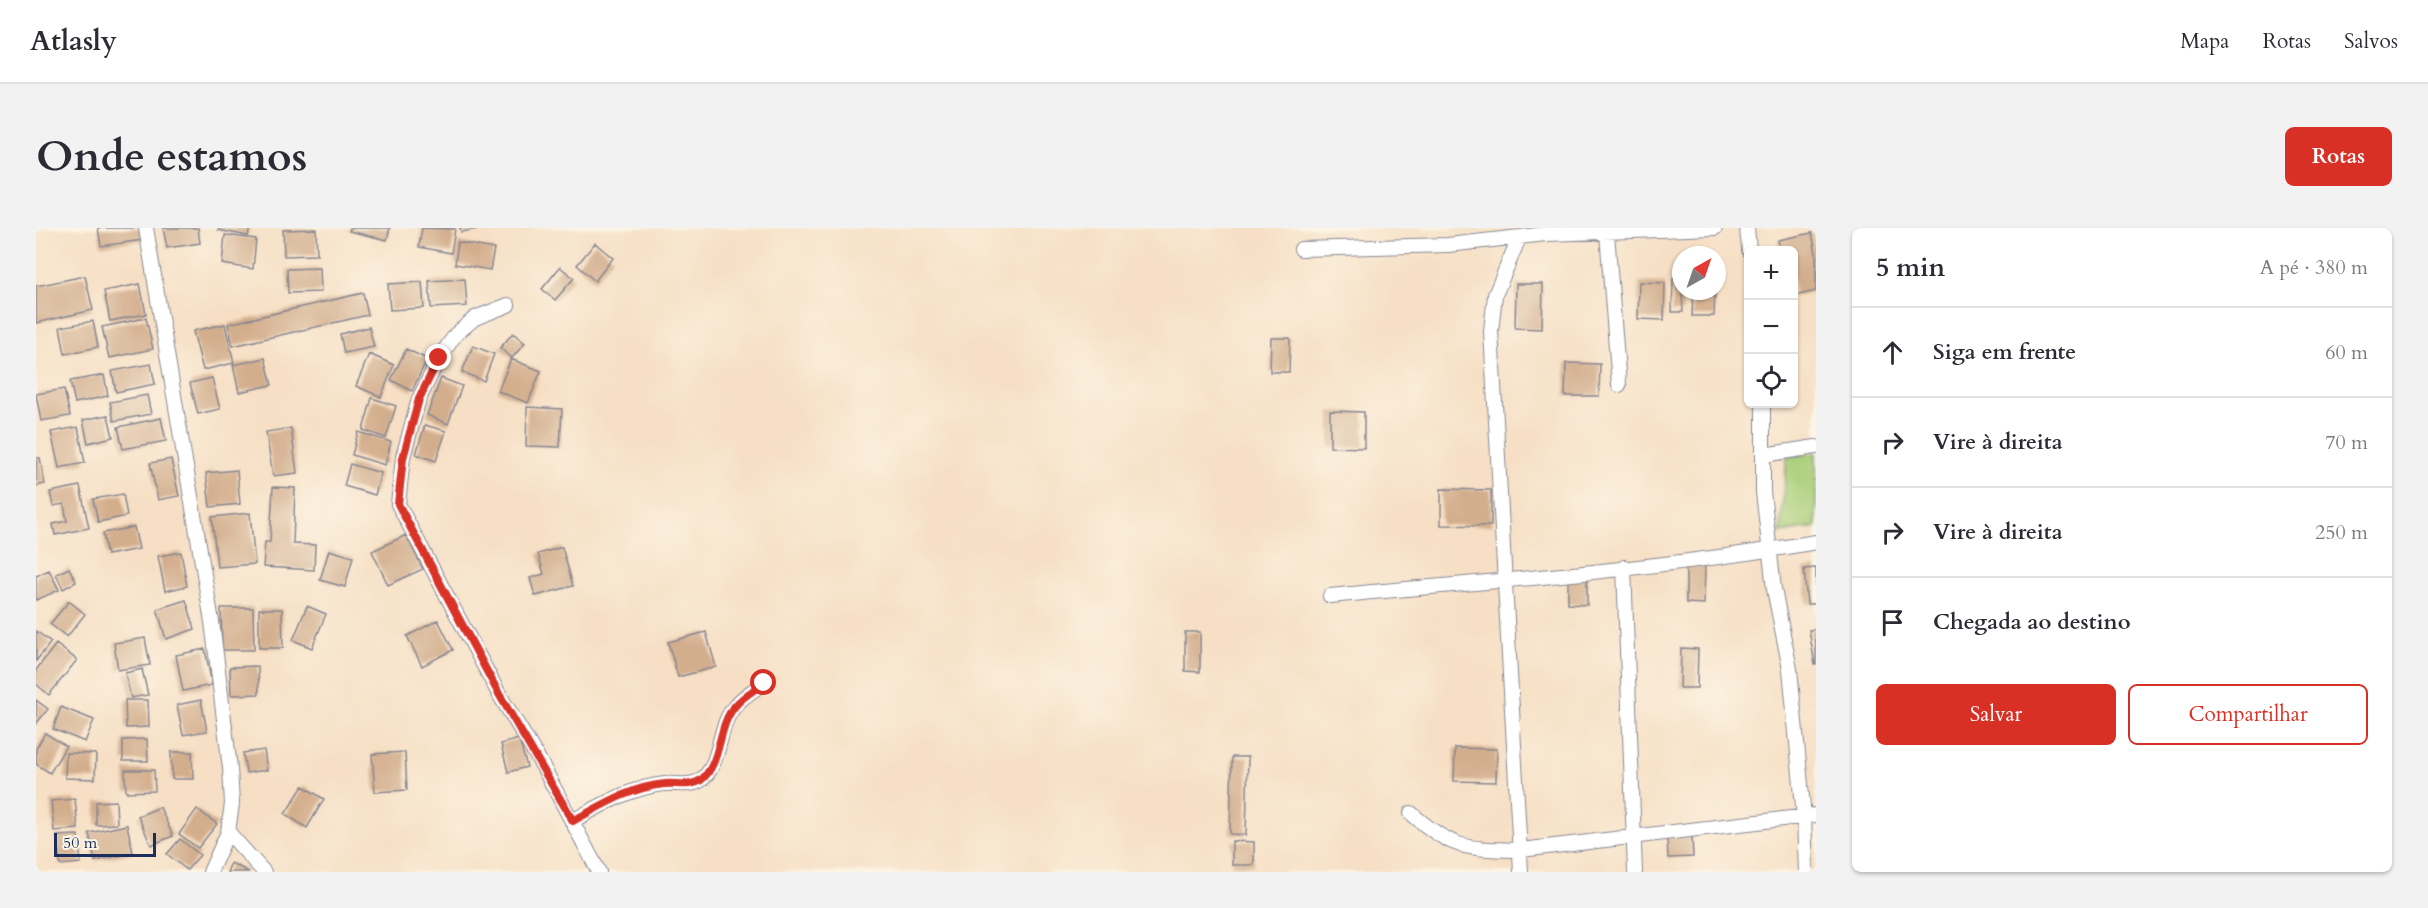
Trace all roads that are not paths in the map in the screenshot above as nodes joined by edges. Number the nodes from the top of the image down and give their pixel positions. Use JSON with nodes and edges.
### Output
{"nodes":[{"id":1,"x":146,"y":228,"type":"edge"},
{"id":2,"x":1715,"y":228,"type":"edge"},
{"id":3,"x":1747,"y":228,"type":"edge"},
{"id":4,"x":1607,"y":233,"type":"junction"},
{"id":5,"x":1519,"y":238,"type":"junction"},
{"id":6,"x":1749,"y":246,"type":"edge"},
{"id":7,"x":1301,"y":249,"type":"dead end"},
{"id":8,"x":508,"y":305,"type":"dead end"},
{"id":9,"x":1619,"y":385,"type":"dead end"},
{"id":10,"x":1763,"y":408,"type":"edge"},
{"id":11,"x":1816,"y":447,"type":"edge"},
{"id":12,"x":1763,"y":454,"type":"junction"},
{"id":13,"x":1816,"y":542,"type":"edge"},
{"id":14,"x":1769,"y":550,"type":"junction"},
{"id":15,"x":1624,"y":567,"type":"junction"},
{"id":16,"x":1505,"y":580,"type":"junction"},
{"id":17,"x":1330,"y":596,"type":"dead end"},
{"id":18,"x":764,"y":683,"type":"dead end"},
{"id":19,"x":1411,"y":813,"type":"dead end"},
{"id":20,"x":1810,"y":816,"type":"edge"},
{"id":21,"x":573,"y":821,"type":"junction"},
{"id":22,"x":228,"y":831,"type":"junction"},
{"id":23,"x":1633,"y":836,"type":"junction"},
{"id":24,"x":1521,"y":849,"type":"junction"},
{"id":25,"x":210,"y":872,"type":"edge"},
{"id":26,"x":264,"y":872,"type":"edge"},
{"id":27,"x":599,"y":872,"type":"edge"},
{"id":28,"x":1521,"y":872,"type":"edge"},
{"id":29,"x":1635,"y":872,"type":"edge"},
{"id":30,"x":1806,"y":872,"type":"edge"}],
"edges":[{"from":1,"to":22,"type":"street"},
{"from":2,"to":4,"type":"street"},
{"from":3,"to":6,"type":"street"},
{"from":4,"to":5,"type":"street"},
{"from":4,"to":9,"type":"street"},
{"from":5,"to":7,"type":"street"},
{"from":5,"to":16,"type":"street"},
{"from":8,"to":21,"type":"street"},
{"from":10,"to":12,"type":"street"},
{"from":11,"to":12,"type":"street"},
{"from":12,"to":14,"type":"street"},
{"from":13,"to":14,"type":"street"},
{"from":14,"to":15,"type":"street"},
{"from":14,"to":20,"type":"street"},
{"from":15,"to":16,"type":"street"},
{"from":15,"to":23,"type":"street"},
{"from":16,"to":17,"type":"street"},
{"from":16,"to":24,"type":"street"},
{"from":18,"to":21,"type":"street"},
{"from":19,"to":24,"type":"street"},
{"from":20,"to":23,"type":"street"},
{"from":20,"to":30,"type":"street"},
{"from":21,"to":27,"type":"street"},
{"from":22,"to":25,"type":"street"},
{"from":22,"to":26,"type":"street"},
{"from":23,"to":24,"type":"street"},
{"from":23,"to":29,"type":"street"},
{"from":24,"to":28,"type":"street"}]}
